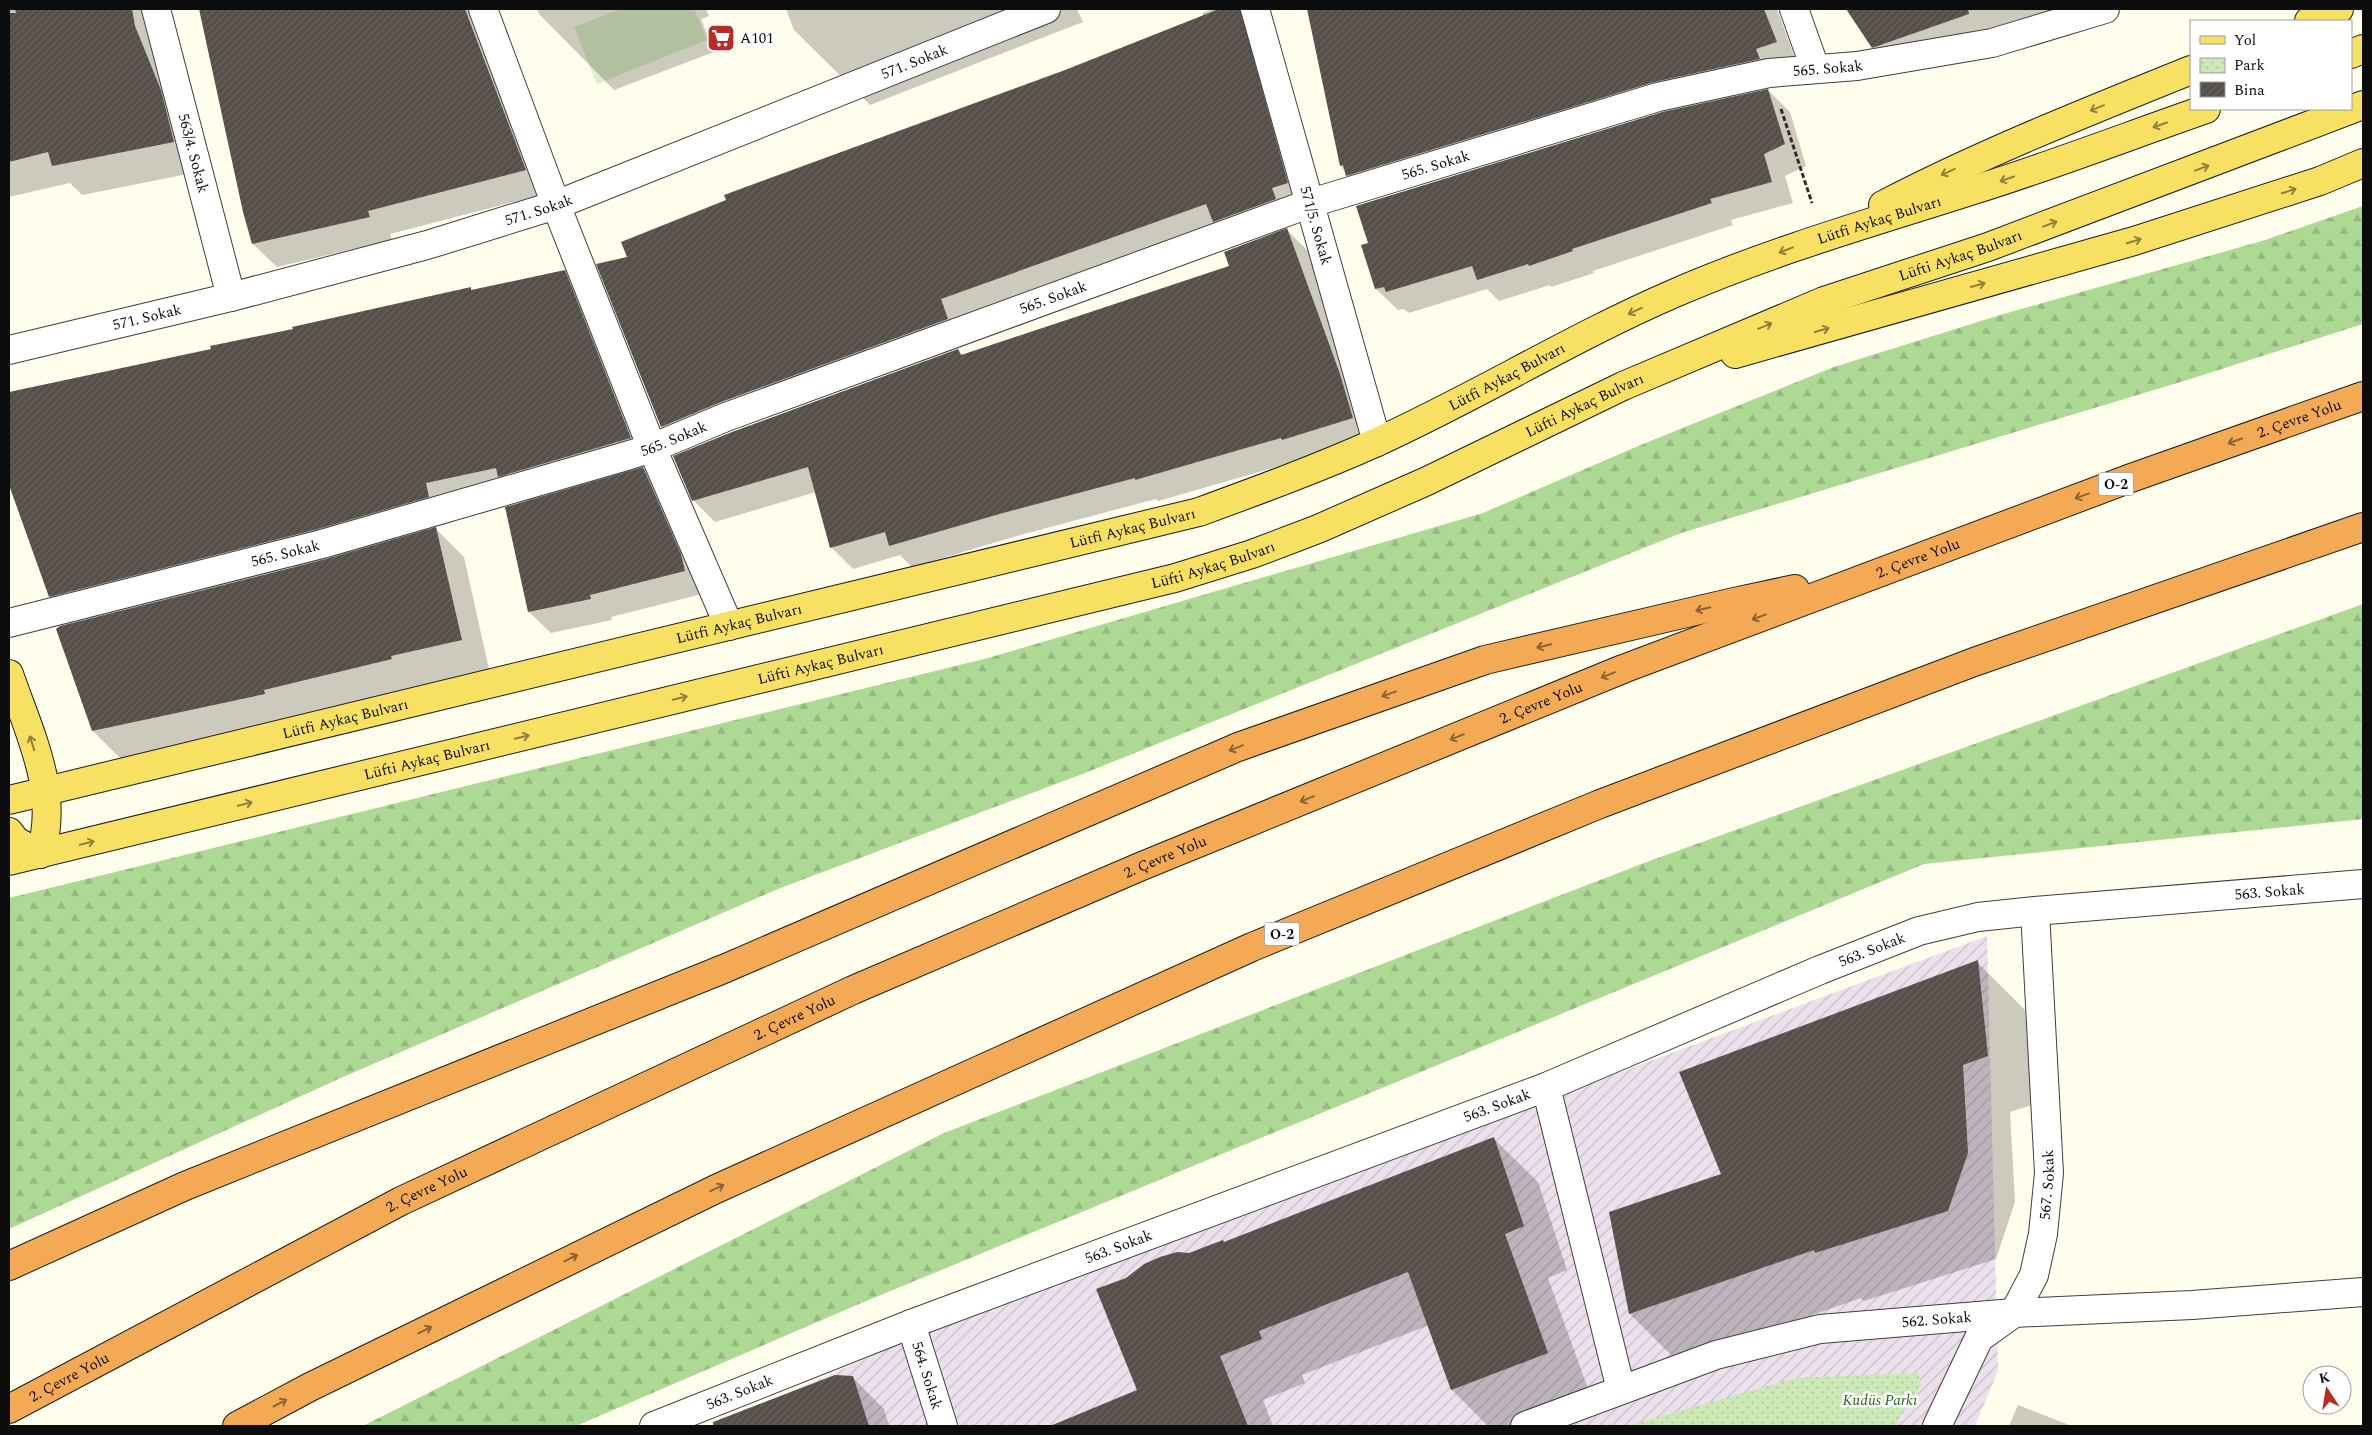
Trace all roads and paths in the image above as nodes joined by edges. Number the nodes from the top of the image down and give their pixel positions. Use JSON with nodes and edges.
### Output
{"nodes":[{"id":1,"x":156,"y":9,"type":"edge"},
{"id":2,"x":483,"y":9,"type":"edge"},
{"id":3,"x":1046,"y":9,"type":"edge"},
{"id":4,"x":1255,"y":9,"type":"edge"},
{"id":5,"x":1794,"y":9,"type":"edge"},
{"id":6,"x":2105,"y":9,"type":"edge"},
{"id":7,"x":2339,"y":9,"type":"edge"},
{"id":8,"x":2311,"y":20,"type":"edge"},
{"id":9,"x":1816,"y":68,"type":"junction"},
{"id":10,"x":2190,"y":70,"type":"edge"},
{"id":11,"x":1769,"y":73,"type":"junction"},
{"id":12,"x":2363,"y":106,"type":"edge"},
{"id":13,"x":2203,"y":110,"type":"edge"},
{"id":14,"x":2363,"y":163,"type":"edge"},
{"id":15,"x":1311,"y":203,"type":"junction"},
{"id":16,"x":556,"y":206,"type":"junction"},
{"id":17,"x":1823,"y":236,"type":"junction"},
{"id":18,"x":231,"y":297,"type":"junction"},
{"id":19,"x":9,"y":350,"type":"edge"},
{"id":20,"x":1623,"y":386,"type":"junction"},
{"id":21,"x":2363,"y":396,"type":"edge"},
{"id":22,"x":1377,"y":442,"type":"junction"},
{"id":23,"x":652,"y":448,"type":"junction"},
{"id":24,"x":2363,"y":527,"type":"edge"},
{"id":25,"x":1870,"y":575,"type":"junction"},
{"id":26,"x":9,"y":623,"type":"edge"},
{"id":27,"x":729,"y":626,"type":"junction"},
{"id":28,"x":9,"y":674,"type":"edge"},
{"id":29,"x":46,"y":790,"type":"junction"},
{"id":30,"x":9,"y":800,"type":"edge"},
{"id":31,"x":9,"y":832,"type":"edge"},
{"id":32,"x":40,"y":854,"type":"junction"},
{"id":33,"x":9,"y":861,"type":"edge"},
{"id":34,"x":2363,"y":884,"type":"edge"},
{"id":35,"x":2035,"y":911,"type":"junction"},
{"id":36,"x":1546,"y":1087,"type":"junction"},
{"id":37,"x":9,"y":1266,"type":"edge"},
{"id":38,"x":2363,"y":1292,"type":"edge"},
{"id":39,"x":2014,"y":1313,"type":"junction"},
{"id":40,"x":911,"y":1324,"type":"junction"},
{"id":41,"x":1621,"y":1390,"type":"junction"},
{"id":42,"x":9,"y":1409,"type":"edge"},
{"id":43,"x":1538,"y":1424,"type":"edge"},
{"id":44,"x":237,"y":1426,"type":"edge"},
{"id":45,"x":654,"y":1426,"type":"edge"},
{"id":46,"x":943,"y":1426,"type":"edge"},
{"id":47,"x":1937,"y":1426,"type":"edge"}],
"edges":[{"from":1,"to":18,"type":"street","name":"563/4. Sokak"},
{"from":2,"to":16,"type":"street"},
{"from":3,"to":16,"type":"street","name":"571. Sokak"},
{"from":4,"to":15,"type":"street","name":"571/5. Sokak"},
{"from":5,"to":9,"type":"street"},
{"from":6,"to":9,"type":"street","name":"565. Sokak"},
{"from":7,"to":8,"type":"main road"},
{"from":9,"to":11,"type":"street","name":"565. Sokak"},
{"from":10,"to":17,"type":"main road","one_way":true},
{"from":11,"to":15,"type":"street","name":"565. Sokak"},
{"from":11,"to":17,"type":"path"},
{"from":20,"to":12,"type":"main road","name":"Lüfti Aykaç Bulvarı","one_way":true},
{"from":13,"to":17,"type":"main road","name":"Lütfi Aykaç Bulvarı","one_way":true},
{"from":20,"to":14,"type":"main road","one_way":true},
{"from":15,"to":22,"type":"street","name":"571/5. Sokak"},
{"from":15,"to":23,"type":"street","name":"565. Sokak"},
{"from":16,"to":18,"type":"street","name":"571. Sokak"},
{"from":16,"to":23,"type":"street"},
{"from":17,"to":22,"type":"main road","name":"Lütfi Aykaç Bulvarı","one_way":true},
{"from":18,"to":19,"type":"street","name":"571. Sokak"},
{"from":32,"to":20,"type":"main road","name":"Lüfti Aykaç Bulvarı","one_way":true},
{"from":21,"to":25,"type":"highway","name":"2. Çevre Yolu","number":"O-2","one_way":true},
{"from":22,"to":27,"type":"main road","name":"Lütfi Aykaç Bulvarı"},
{"from":23,"to":26,"type":"street","name":"565. Sokak"},
{"from":23,"to":27,"type":"street"},
{"from":44,"to":24,"type":"highway","number":"O-2","one_way":true},
{"from":25,"to":37,"type":"highway","one_way":true},
{"from":25,"to":42,"type":"highway","name":"2. Çevre Yolu","number":"O-2","one_way":true},
{"from":27,"to":29,"type":"main road","name":"Lütfi Aykaç Bulvarı"},
{"from":29,"to":28,"type":"main road","one_way":true},
{"from":29,"to":30,"type":"main road","name":"Lütfi Aykaç Bulvarı"},
{"from":29,"to":32,"type":"main road"},
{"from":31,"to":32,"type":"main road"},
{"from":32,"to":33,"type":"main road","name":"Lüfti Aykaç Bulvarı"},
{"from":34,"to":35,"type":"street","name":"563. Sokak"},
{"from":35,"to":36,"type":"street","name":"563. Sokak"},
{"from":35,"to":39,"type":"street","name":"567. Sokak"},
{"from":36,"to":40,"type":"street","name":"563. Sokak"},
{"from":36,"to":41,"type":"street"},
{"from":38,"to":39,"type":"street","name":"562. Sokak"},
{"from":39,"to":41,"type":"street","name":"562. Sokak"},
{"from":39,"to":47,"type":"street","name":"567. Sokak"},
{"from":40,"to":45,"type":"street","name":"563. Sokak"},
{"from":40,"to":46,"type":"street","name":"564. Sokak"},
{"from":41,"to":43,"type":"street","name":"562. Sokak"}]}
